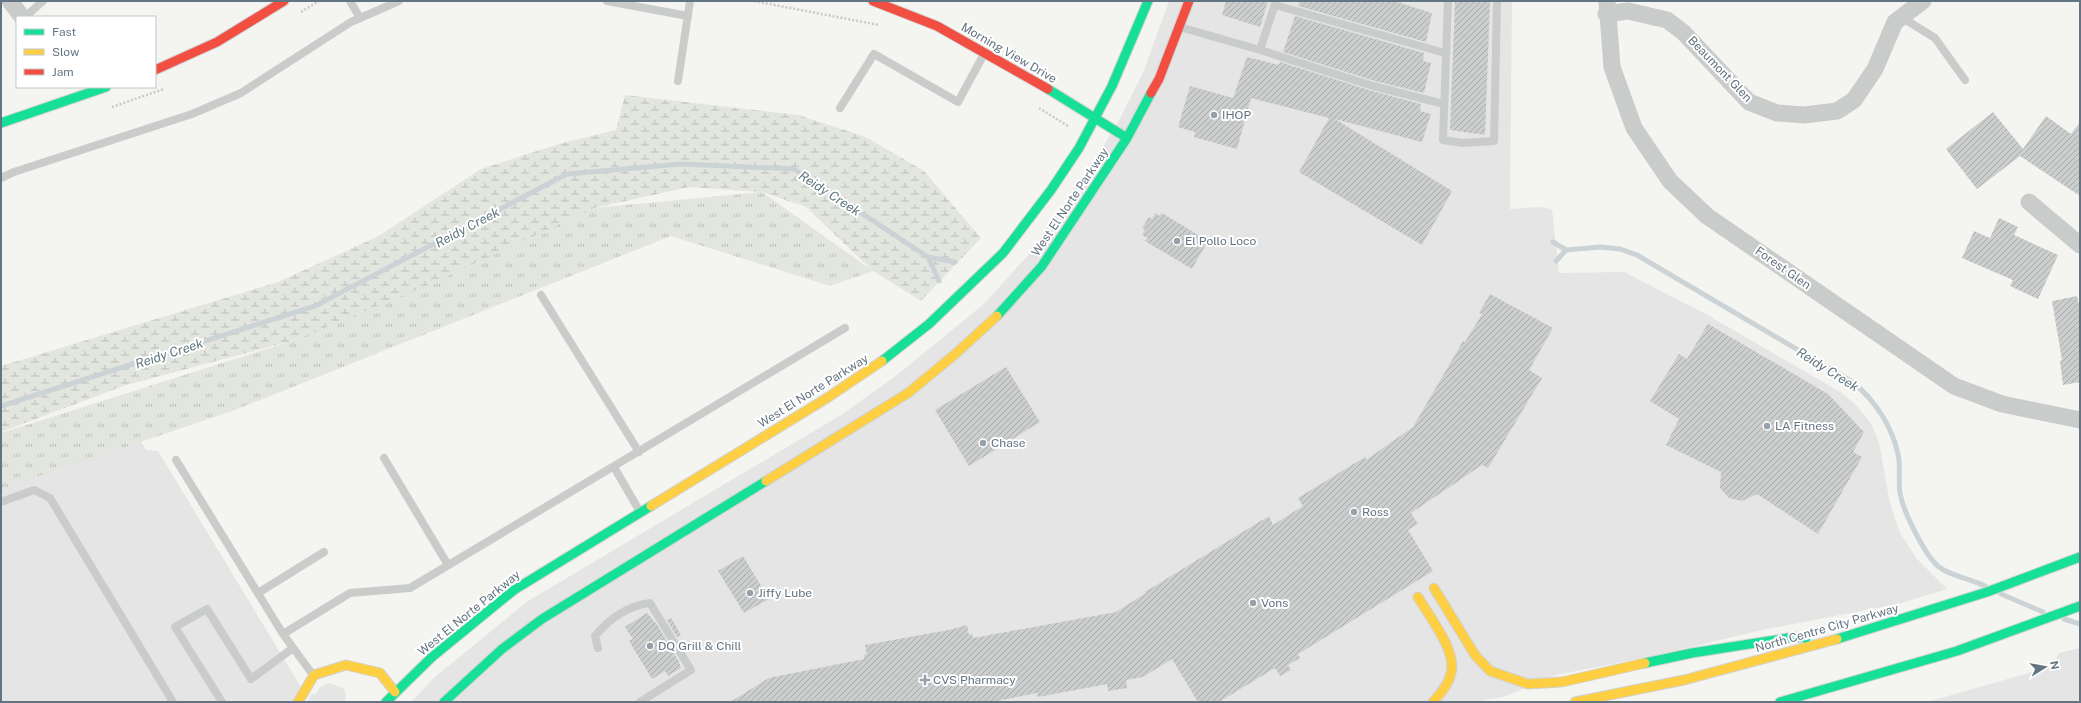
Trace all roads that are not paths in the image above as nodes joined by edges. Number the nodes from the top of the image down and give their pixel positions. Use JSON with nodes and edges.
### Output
{"nodes":[{"id":1,"x":10,"y":1,"type":"edge"},
{"id":2,"x":43,"y":1,"type":"edge"},
{"id":3,"x":284,"y":1,"type":"edge"},
{"id":4,"x":350,"y":1,"type":"edge"},
{"id":5,"x":399,"y":1,"type":"edge"},
{"id":6,"x":608,"y":1,"type":"edge"},
{"id":7,"x":690,"y":1,"type":"edge"},
{"id":8,"x":873,"y":1,"type":"edge"},
{"id":9,"x":1148,"y":1,"type":"edge"},
{"id":10,"x":1189,"y":1,"type":"edge"},
{"id":11,"x":1447,"y":1,"type":"edge"},
{"id":12,"x":1497,"y":1,"type":"edge"},
{"id":13,"x":1923,"y":1,"type":"edge"},
{"id":14,"x":1275,"y":3,"type":"edge"},
{"id":15,"x":1607,"y":7,"type":"edge"},
{"id":16,"x":22,"y":16,"type":"edge"},
{"id":17,"x":24,"y":16,"type":"edge"},
{"id":18,"x":688,"y":16,"type":"junction"},
{"id":19,"x":1901,"y":17,"type":"junction"},
{"id":20,"x":360,"y":18,"type":"junction"},
{"id":21,"x":1180,"y":26,"type":"junction"},
{"id":22,"x":1260,"y":50,"type":"junction"},
{"id":23,"x":984,"y":53,"type":"junction"},
{"id":24,"x":1445,"y":53,"type":"junction"},
{"id":25,"x":156,"y":70,"type":"edge"},
{"id":26,"x":1965,"y":80,"type":"dead end"},
{"id":27,"x":678,"y":81,"type":"dead end"},
{"id":28,"x":103,"y":88,"type":"edge"},
{"id":29,"x":1444,"y":104,"type":"junction"},
{"id":30,"x":840,"y":108,"type":"dead end"},
{"id":31,"x":1096,"y":117,"type":"junction"},
{"id":32,"x":1,"y":123,"type":"edge"},
{"id":33,"x":1127,"y":138,"type":"junction"},
{"id":34,"x":1,"y":178,"type":"edge"},
{"id":35,"x":2029,"y":202,"type":"dead end"},
{"id":36,"x":2080,"y":244,"type":"edge"},
{"id":37,"x":541,"y":294,"type":"dead end"},
{"id":38,"x":845,"y":328,"type":"dead end"},
{"id":39,"x":2080,"y":420,"type":"edge"},
{"id":40,"x":639,"y":452,"type":"junction"},
{"id":41,"x":384,"y":458,"type":"dead end"},
{"id":42,"x":176,"y":460,"type":"dead end"},
{"id":43,"x":614,"y":467,"type":"junction"},
{"id":44,"x":1,"y":502,"type":"edge"},
{"id":45,"x":640,"y":512,"type":"junction"},
{"id":46,"x":324,"y":552,"type":"dead end"},
{"id":47,"x":2080,"y":557,"type":"edge"},
{"id":48,"x":448,"y":566,"type":"junction"},
{"id":49,"x":1434,"y":588,"type":"dead end"},
{"id":50,"x":258,"y":593,"type":"junction"},
{"id":51,"x":1418,"y":597,"type":"dead end"},
{"id":52,"x":2080,"y":606,"type":"edge"},
{"id":53,"x":283,"y":634,"type":"junction"},
{"id":54,"x":1835,"y":640,"type":"junction"},
{"id":55,"x":293,"y":648,"type":"junction"},
{"id":56,"x":598,"y":648,"type":"dead end"},
{"id":57,"x":314,"y":675,"type":"junction"},
{"id":58,"x":395,"y":692,"type":"junction"},
{"id":59,"x":173,"y":702,"type":"edge"},
{"id":60,"x":222,"y":702,"type":"edge"},
{"id":61,"x":298,"y":702,"type":"edge"},
{"id":62,"x":386,"y":702,"type":"edge"},
{"id":63,"x":444,"y":702,"type":"edge"},
{"id":64,"x":640,"y":702,"type":"edge"},
{"id":65,"x":1433,"y":702,"type":"edge"},
{"id":66,"x":1575,"y":702,"type":"edge"},
{"id":67,"x":1780,"y":702,"type":"edge"}],
"edges":[{"from":1,"to":16,"type":"street"},
{"from":2,"to":17,"type":"lane"},
{"from":3,"to":25,"type":"main road"},
{"from":4,"to":20,"type":"lane"},
{"from":5,"to":20,"type":"lane"},
{"from":6,"to":18,"type":"lane"},
{"from":7,"to":18,"type":"lane"},
{"from":8,"to":23,"type":"main road","name":"Morning View Drive"},
{"from":9,"to":31,"type":"main road","name":"West El Norte Parkway"},
{"from":10,"to":21,"type":"main road","name":"West El Norte Parkway"},
{"from":11,"to":24,"type":"lane"},
{"from":12,"to":29,"type":"lane"},
{"from":13,"to":19,"type":"street","name":"Beaumont Glen"},
{"from":14,"to":22,"type":"lane"},
{"from":14,"to":24,"type":"lane"},
{"from":15,"to":19,"type":"street","name":"Beaumont Glen"},
{"from":15,"to":39,"type":"street","name":"Forest Glen"},
{"from":18,"to":27,"type":"lane"},
{"from":19,"to":26,"type":"lane"},
{"from":20,"to":34,"type":"lane"},
{"from":21,"to":22,"type":"lane"},
{"from":21,"to":33,"type":"main road","name":"West El Norte Parkway"},
{"from":22,"to":29,"type":"lane"},
{"from":23,"to":30,"type":"lane"},
{"from":23,"to":31,"type":"main road","name":"Morning View Drive"},
{"from":24,"to":29,"type":"lane"},
{"from":28,"to":32,"type":"main road"},
{"from":31,"to":33,"type":"main road","name":"Morning View Drive"},
{"from":31,"to":45,"type":"main road","name":"West El Norte Parkway"},
{"from":33,"to":63,"type":"main road","name":"West El Norte Parkway"},
{"from":35,"to":36,"type":"street"},
{"from":37,"to":40,"type":"lane"},
{"from":38,"to":40,"type":"lane"},
{"from":40,"to":43,"type":"lane"},
{"from":41,"to":48,"type":"lane"},
{"from":42,"to":50,"type":"lane"},
{"from":43,"to":45,"type":"lane"},
{"from":43,"to":48,"type":"lane"},
{"from":44,"to":59,"type":"lane"},
{"from":45,"to":58,"type":"main road","name":"West El Norte Parkway"},
{"from":46,"to":50,"type":"lane"},
{"from":47,"to":54,"type":"main road","name":"North Centre City Parkway"},
{"from":48,"to":53,"type":"lane"},
{"from":49,"to":54,"type":"main road"},
{"from":50,"to":53,"type":"lane"},
{"from":51,"to":65,"type":"main road"},
{"from":52,"to":67,"type":"main road"},
{"from":53,"to":55,"type":"lane"},
{"from":54,"to":66,"type":"main road","name":"North Centre City Parkway"},
{"from":55,"to":57,"type":"lane"},
{"from":55,"to":60,"type":"lane"},
{"from":56,"to":64,"type":"lane"},
{"from":57,"to":58,"type":"main road"},
{"from":57,"to":61,"type":"main road"},
{"from":58,"to":62,"type":"main road","name":"West El Norte Parkway"}]}
